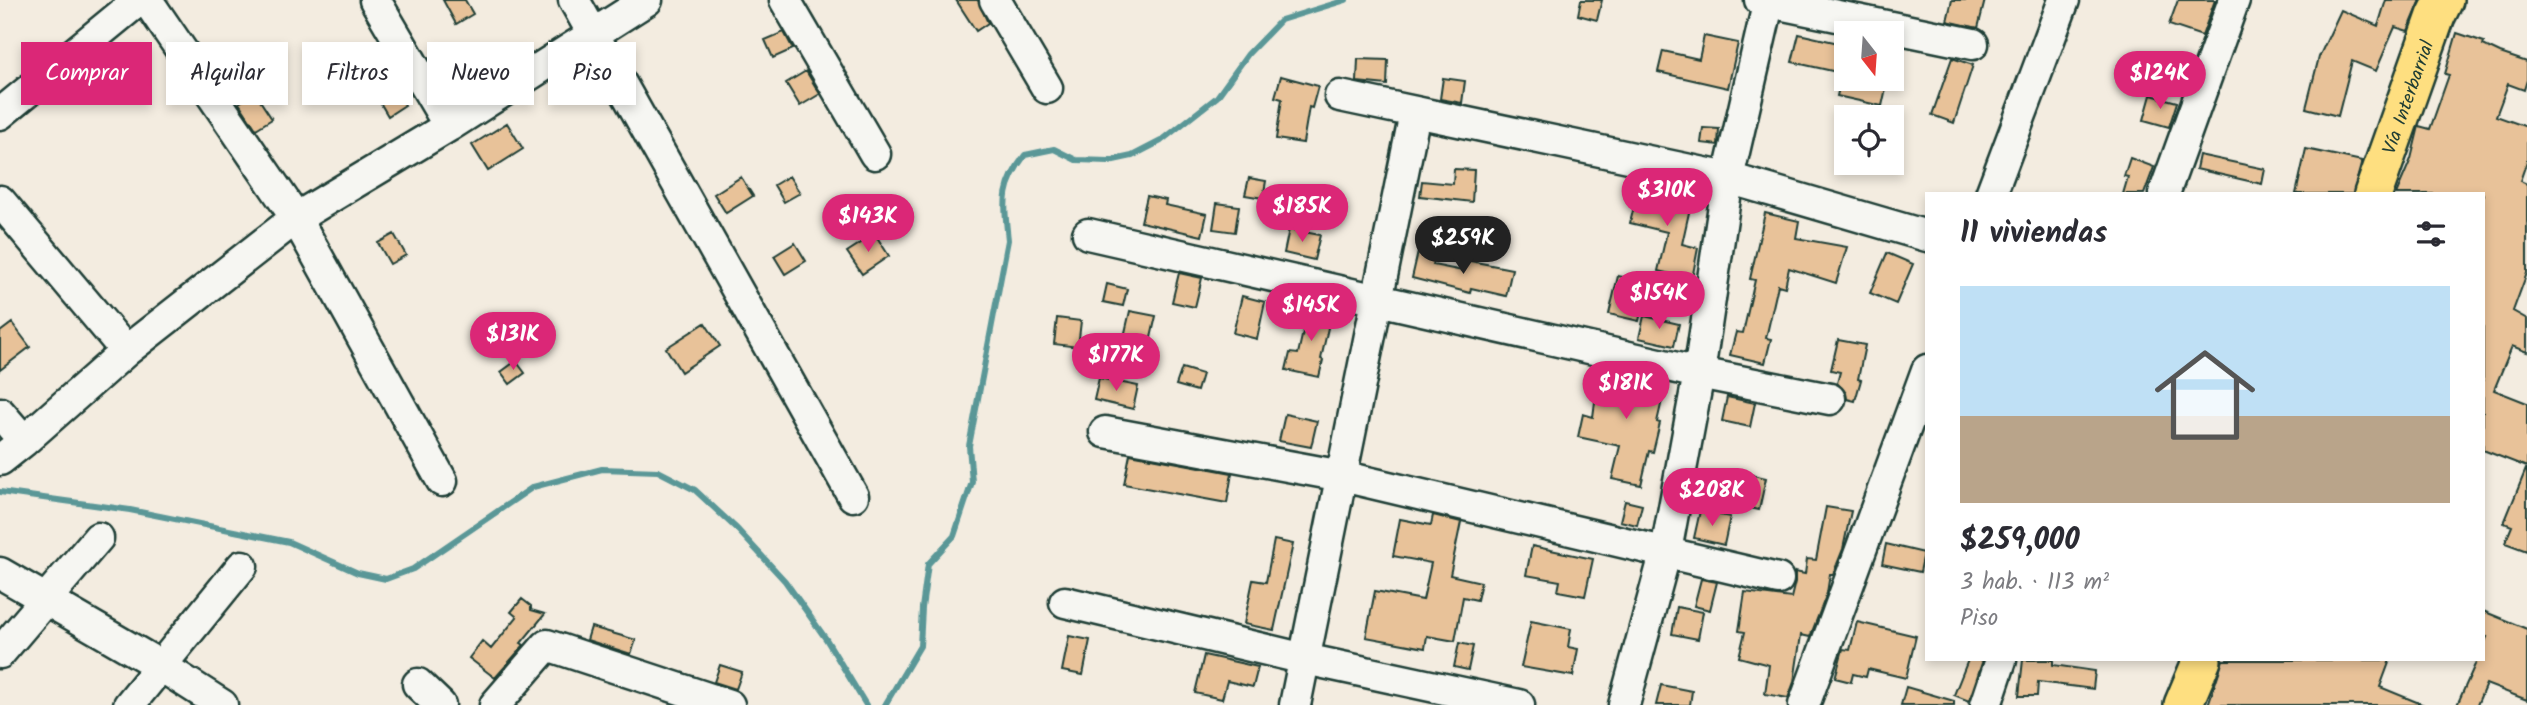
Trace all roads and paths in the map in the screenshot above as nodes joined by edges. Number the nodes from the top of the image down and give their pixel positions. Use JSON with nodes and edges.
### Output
{"nodes":[{"id":1,"x":139,"y":0,"type":"edge"},
{"id":2,"x":147,"y":0,"type":"edge"},
{"id":3,"x":374,"y":0,"type":"edge"},
{"id":4,"x":574,"y":0,"type":"edge"},
{"id":5,"x":647,"y":0,"type":"edge"},
{"id":6,"x":785,"y":0,"type":"edge"},
{"id":7,"x":995,"y":0,"type":"edge"},
{"id":8,"x":2064,"y":0,"type":"edge"},
{"id":9,"x":2234,"y":0,"type":"edge"},
{"id":10,"x":2444,"y":0,"type":"edge"},
{"id":11,"x":1766,"y":1,"type":"edge"},
{"id":12,"x":594,"y":33,"type":"junction"},
{"id":13,"x":1973,"y":44,"type":"dead end"},
{"id":14,"x":1047,"y":88,"type":"dead end"},
{"id":15,"x":1340,"y":96,"type":"dead end"},
{"id":16,"x":1415,"y":113,"type":"junction"},
{"id":17,"x":0,"y":114,"type":"edge"},
{"id":18,"x":449,"y":126,"type":"junction"},
{"id":19,"x":875,"y":154,"type":"dead end"},
{"id":20,"x":1728,"y":178,"type":"junction"},
{"id":21,"x":1992,"y":192,"type":"edge"},
{"id":22,"x":2165,"y":192,"type":"edge"},
{"id":23,"x":2373,"y":192,"type":"edge"},
{"id":24,"x":0,"y":201,"type":"edge"},
{"id":25,"x":296,"y":218,"type":"junction"},
{"id":26,"x":1088,"y":234,"type":"dead end"},
{"id":27,"x":1925,"y":235,"type":"edge"},
{"id":28,"x":1378,"y":301,"type":"junction"},
{"id":29,"x":126,"y":351,"type":"junction"},
{"id":30,"x":1699,"y":373,"type":"junction"},
{"id":31,"x":1925,"y":375,"type":"edge"},
{"id":32,"x":1830,"y":399,"type":"dead end"},
{"id":33,"x":0,"y":413,"type":"edge"},
{"id":34,"x":1105,"y":432,"type":"dead end"},
{"id":35,"x":24,"y":441,"type":"junction"},
{"id":36,"x":0,"y":460,"type":"edge"},
{"id":37,"x":1342,"y":476,"type":"junction"},
{"id":38,"x":442,"y":481,"type":"dead end"},
{"id":39,"x":853,"y":496,"type":"dead end"},
{"id":40,"x":98,"y":538,"type":"dead end"},
{"id":41,"x":1666,"y":551,"type":"junction"},
{"id":42,"x":242,"y":566,"type":"dead end"},
{"id":43,"x":0,"y":573,"type":"edge"},
{"id":44,"x":1778,"y":579,"type":"dead end"},
{"id":45,"x":45,"y":600,"type":"junction"},
{"id":46,"x":1065,"y":602,"type":"dead end"},
{"id":47,"x":0,"y":653,"type":"edge"},
{"id":48,"x":1305,"y":659,"type":"junction"},
{"id":49,"x":2001,"y":661,"type":"edge"},
{"id":50,"x":2202,"y":661,"type":"edge"},
{"id":51,"x":161,"y":666,"type":"junction"},
{"id":52,"x":418,"y":684,"type":"dead end"},
{"id":53,"x":710,"y":703,"type":"edge"},
{"id":54,"x":129,"y":705,"type":"edge"},
{"id":55,"x":222,"y":705,"type":"edge"},
{"id":56,"x":440,"y":705,"type":"edge"},
{"id":57,"x":495,"y":705,"type":"edge"},
{"id":58,"x":1295,"y":705,"type":"edge"},
{"id":59,"x":1520,"y":705,"type":"edge"},
{"id":60,"x":1624,"y":705,"type":"edge"},
{"id":61,"x":1804,"y":705,"type":"edge"},
{"id":62,"x":1986,"y":705,"type":"edge"},
{"id":63,"x":2183,"y":705,"type":"edge"}],
"edges":[{"from":1,"to":17,"type":"street"},
{"from":2,"to":25,"type":"street"},
{"from":3,"to":18,"type":"street"},
{"from":4,"to":12,"type":"street"},
{"from":5,"to":12,"type":"street"},
{"from":6,"to":19,"type":"street"},
{"from":7,"to":14,"type":"street"},
{"from":8,"to":21,"type":"street"},
{"from":9,"to":22,"type":"street"},
{"from":10,"to":23,"type":"main road","name":"Vía Interbarrial"},
{"from":11,"to":13,"type":"street"},
{"from":11,"to":20,"type":"street"},
{"from":12,"to":18,"type":"street"},
{"from":12,"to":39,"type":"street"},
{"from":15,"to":16,"type":"street"},
{"from":16,"to":20,"type":"street"},
{"from":16,"to":28,"type":"street"},
{"from":18,"to":25,"type":"street"},
{"from":20,"to":27,"type":"street"},
{"from":20,"to":30,"type":"street"},
{"from":24,"to":29,"type":"street"},
{"from":25,"to":29,"type":"street"},
{"from":25,"to":38,"type":"street"},
{"from":26,"to":28,"type":"street"},
{"from":28,"to":30,"type":"street"},
{"from":28,"to":37,"type":"street"},
{"from":29,"to":35,"type":"street"},
{"from":30,"to":32,"type":"street"},
{"from":30,"to":41,"type":"street"},
{"from":31,"to":61,"type":"street"},
{"from":33,"to":35,"type":"street"},
{"from":34,"to":37,"type":"street"},
{"from":35,"to":36,"type":"street"},
{"from":37,"to":41,"type":"street"},
{"from":37,"to":48,"type":"street"},
{"from":40,"to":45,"type":"street"},
{"from":41,"to":44,"type":"street"},
{"from":41,"to":60,"type":"street"},
{"from":42,"to":51,"type":"street"},
{"from":43,"to":45,"type":"street"},
{"from":45,"to":47,"type":"street"},
{"from":45,"to":51,"type":"street"},
{"from":46,"to":48,"type":"street"},
{"from":48,"to":58,"type":"street"},
{"from":48,"to":59,"type":"street"},
{"from":49,"to":62,"type":"street"},
{"from":50,"to":63,"type":"main road"},
{"from":51,"to":54,"type":"street"},
{"from":51,"to":55,"type":"street"},
{"from":52,"to":56,"type":"street"},
{"from":53,"to":57,"type":"street"}]}
